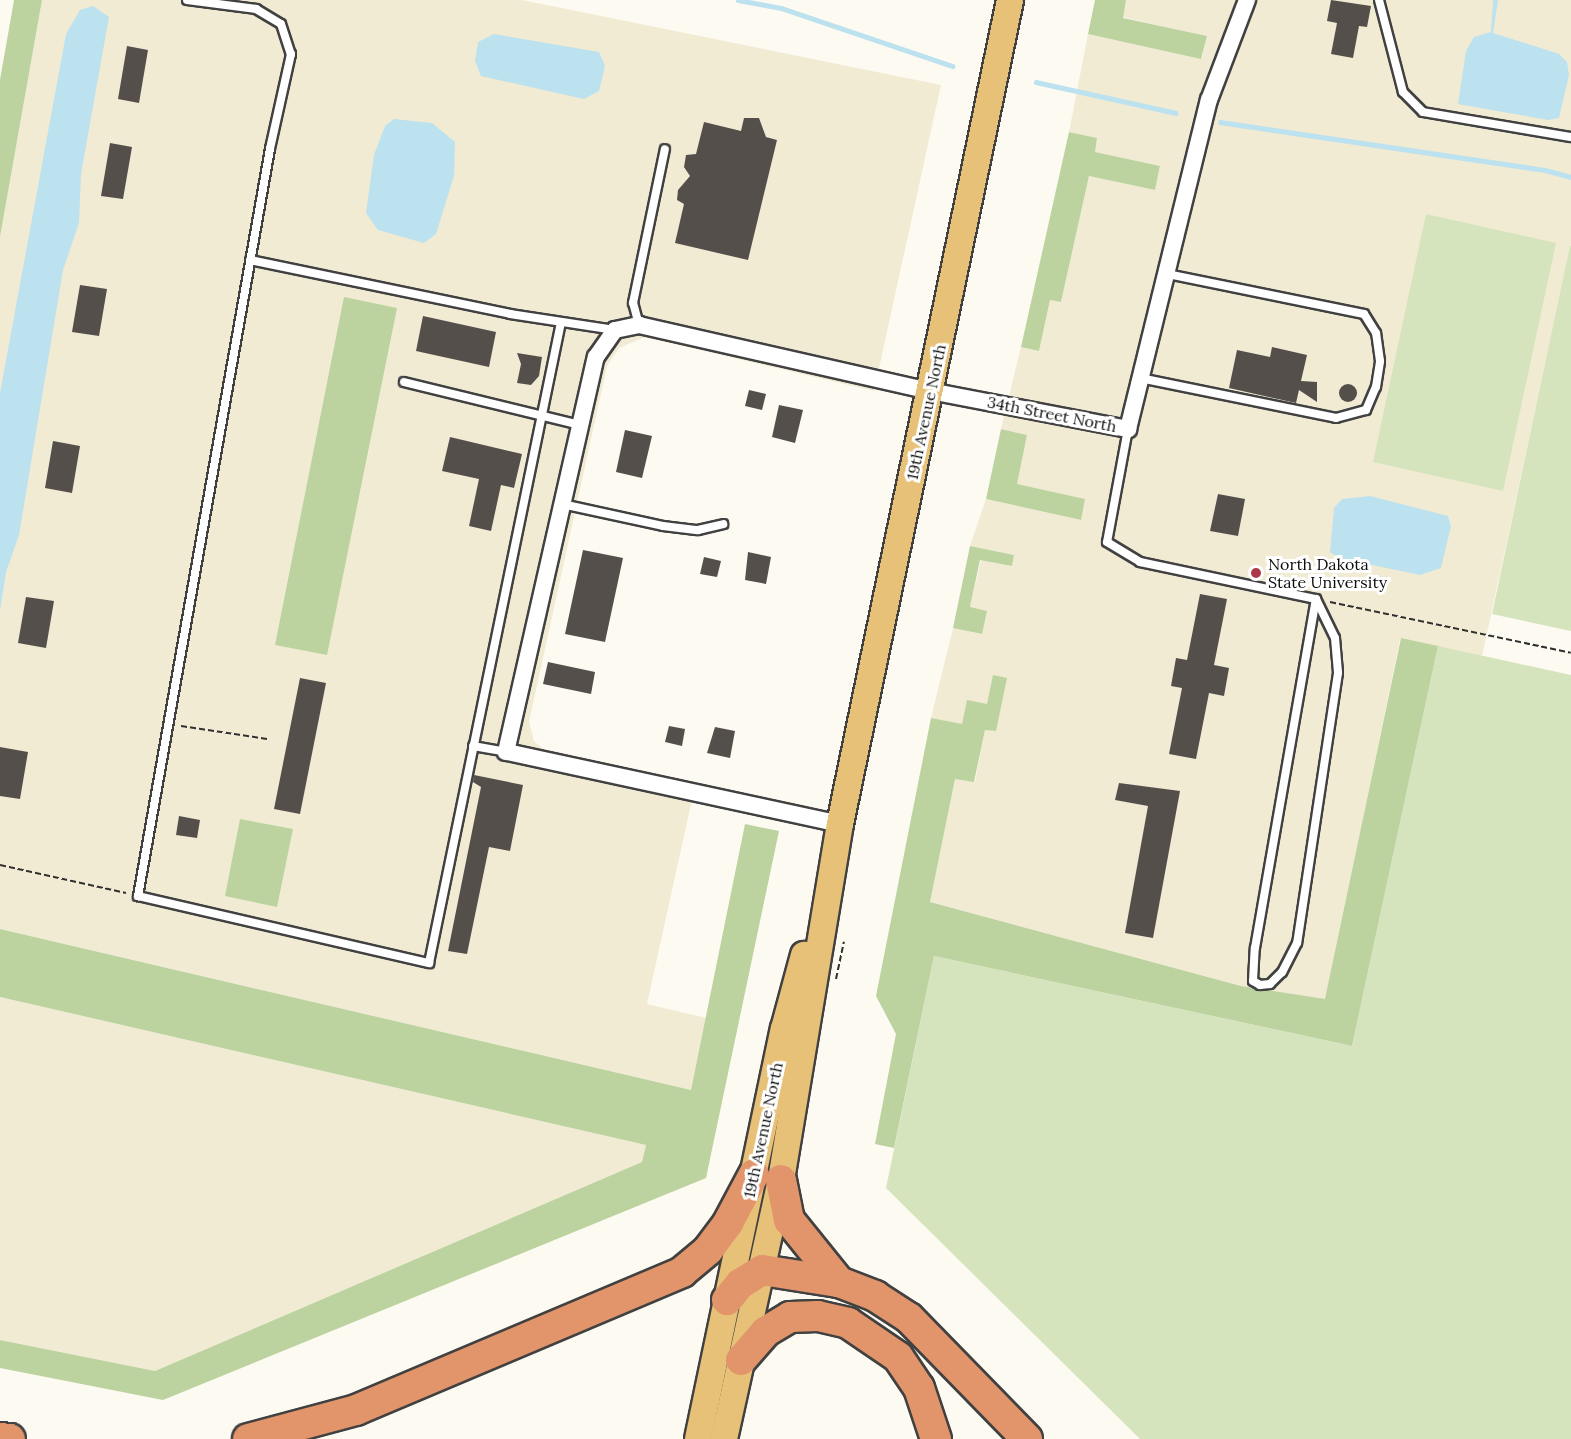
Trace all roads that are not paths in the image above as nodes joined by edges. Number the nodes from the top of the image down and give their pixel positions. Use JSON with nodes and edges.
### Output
{"nodes":[{"id":1,"x":187,"y":0,"type":"edge"},
{"id":2,"x":1010,"y":0,"type":"edge"},
{"id":3,"x":1246,"y":0,"type":"edge"},
{"id":4,"x":1379,"y":0,"type":"edge"},
{"id":5,"x":1571,"y":137,"type":"edge"},
{"id":6,"x":664,"y":149,"type":"dead end"},
{"id":7,"x":250,"y":260,"type":"junction"},
{"id":8,"x":1163,"y":273,"type":"junction"},
{"id":9,"x":561,"y":322,"type":"junction"},
{"id":10,"x":639,"y":325,"type":"junction"},
{"id":11,"x":615,"y":330,"type":"junction"},
{"id":12,"x":1138,"y":378,"type":"junction"},
{"id":13,"x":404,"y":382,"type":"dead end"},
{"id":14,"x":930,"y":391,"type":"junction"},
{"id":15,"x":543,"y":416,"type":"junction"},
{"id":16,"x":583,"y":425,"type":"junction"},
{"id":17,"x":1128,"y":429,"type":"junction"},
{"id":18,"x":562,"y":504,"type":"junction"},
{"id":19,"x":723,"y":524,"type":"dead end"},
{"id":20,"x":1316,"y":599,"type":"junction"},
{"id":21,"x":474,"y":747,"type":"junction"},
{"id":22,"x":506,"y":752,"type":"junction"},
{"id":23,"x":840,"y":824,"type":"junction"},
{"id":24,"x":767,"y":1177,"type":"junction"},
{"id":25,"x":762,"y":1270,"type":"junction"},
{"id":26,"x":839,"y":1282,"type":"junction"},
{"id":27,"x":727,"y":1300,"type":"junction"},
{"id":28,"x":741,"y":1360,"type":"junction"},
{"id":29,"x":0,"y":1438,"type":"edge"},
{"id":30,"x":10,"y":1439,"type":"edge"},
{"id":31,"x":248,"y":1439,"type":"edge"},
{"id":32,"x":698,"y":1439,"type":"edge"},
{"id":33,"x":724,"y":1439,"type":"edge"},
{"id":34,"x":936,"y":1439,"type":"edge"},
{"id":35,"x":1027,"y":1439,"type":"edge"}],
"edges":[{"from":1,"to":7,"type":"lane"},
{"from":2,"to":14,"type":"main road","name":"19th Avenue North"},
{"from":3,"to":8,"type":"street"},
{"from":4,"to":5,"type":"lane"},
{"from":6,"to":10,"type":"lane"},
{"from":7,"to":9,"type":"lane"},
{"from":7,"to":21,"type":"lane"},
{"from":8,"to":12,"type":"street"},
{"from":8,"to":12,"type":"lane"},
{"from":9,"to":11,"type":"lane"},
{"from":9,"to":15,"type":"lane"},
{"from":10,"to":11,"type":"street"},
{"from":10,"to":14,"type":"street","name":"34th Street North"},
{"from":11,"to":16,"type":"street"},
{"from":12,"to":17,"type":"street"},
{"from":13,"to":15,"type":"lane"},
{"from":14,"to":17,"type":"street","name":"34th Street North"},
{"from":14,"to":23,"type":"main road","name":"19th Avenue North"},
{"from":15,"to":16,"type":"lane"},
{"from":15,"to":21,"type":"lane"},
{"from":16,"to":18,"type":"street"},
{"from":17,"to":20,"type":"lane","name":"34th Street North"},
{"from":18,"to":19,"type":"lane"},
{"from":18,"to":22,"type":"street"},
{"from":20,"to":20,"type":"lane"},
{"from":21,"to":22,"type":"lane"},
{"from":22,"to":23,"type":"street"},
{"from":23,"to":24,"type":"main road","name":"19th Avenue North"},
{"from":24,"to":25,"type":"main road","name":"19th Avenue North"},
{"from":24,"to":26,"type":"highway"},
{"from":24,"to":27,"type":"main road","name":"19th Avenue North"},
{"from":24,"to":31,"type":"highway"},
{"from":25,"to":26,"type":"highway"},
{"from":25,"to":27,"type":"highway"},
{"from":25,"to":28,"type":"main road","name":"19th Avenue North"},
{"from":26,"to":35,"type":"highway"},
{"from":27,"to":32,"type":"main road","name":"19th Avenue North"},
{"from":28,"to":33,"type":"main road","name":"19th Avenue North"},
{"from":28,"to":34,"type":"highway"},
{"from":29,"to":30,"type":"highway"}]}
